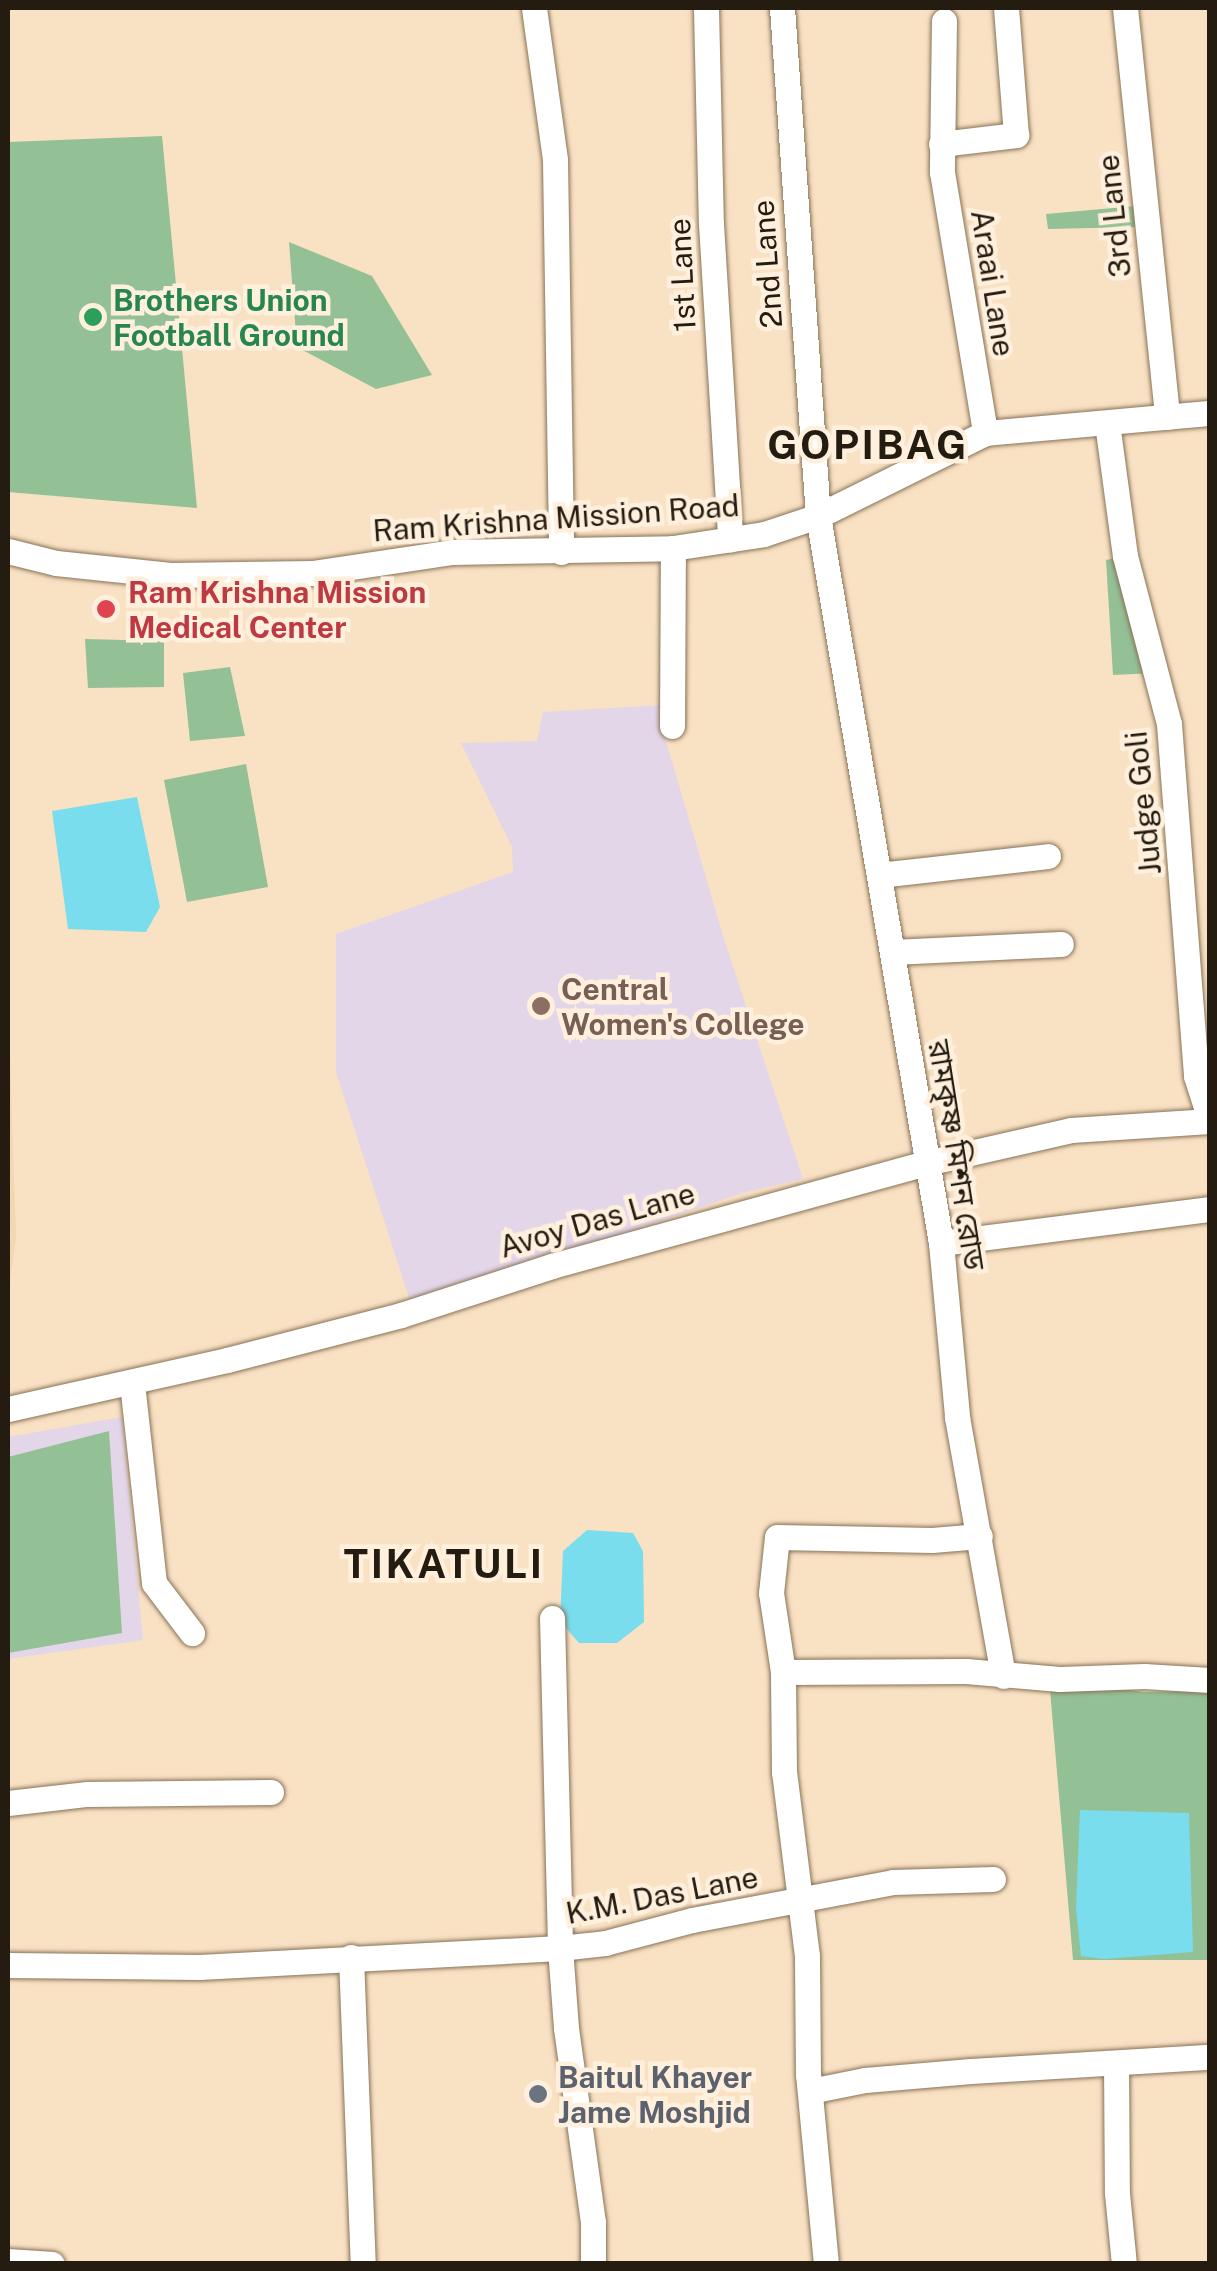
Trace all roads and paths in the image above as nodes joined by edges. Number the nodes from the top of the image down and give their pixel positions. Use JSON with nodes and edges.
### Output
{"nodes":[{"id":1,"x":534,"y":8,"type":"edge"},
{"id":2,"x":706,"y":8,"type":"edge"},
{"id":3,"x":782,"y":8,"type":"edge"},
{"id":4,"x":1006,"y":8,"type":"edge"},
{"id":5,"x":1125,"y":8,"type":"edge"},
{"id":6,"x":944,"y":21,"type":"dead end"},
{"id":7,"x":941,"y":144,"type":"junction"},
{"id":8,"x":1210,"y":413,"type":"edge"},
{"id":9,"x":1166,"y":418,"type":"junction"},
{"id":10,"x":1106,"y":423,"type":"junction"},
{"id":11,"x":985,"y":433,"type":"junction"},
{"id":12,"x":818,"y":516,"type":"junction"},
{"id":13,"x":730,"y":539,"type":"junction"},
{"id":14,"x":673,"y":548,"type":"junction"},
{"id":15,"x":8,"y":551,"type":"edge"},
{"id":16,"x":561,"y":552,"type":"junction"},
{"id":17,"x":841,"y":644,"type":"joint"},
{"id":18,"x":672,"y":726,"type":"dead end"},
{"id":19,"x":1048,"y":856,"type":"dead end"},
{"id":20,"x":879,"y":875,"type":"junction"},
{"id":21,"x":1061,"y":944,"type":"dead end"},
{"id":22,"x":892,"y":952,"type":"junction"},
{"id":23,"x":1210,"y":1120,"type":"edge"},
{"id":24,"x":926,"y":1163,"type":"junction"},
{"id":25,"x":1210,"y":1209,"type":"edge"},
{"id":26,"x":940,"y":1243,"type":"junction"},
{"id":27,"x":132,"y":1383,"type":"junction"},
{"id":28,"x":8,"y":1408,"type":"edge"},
{"id":29,"x":980,"y":1536,"type":"junction"},
{"id":30,"x":552,"y":1618,"type":"dead end"},
{"id":31,"x":192,"y":1633,"type":"dead end"},
{"id":32,"x":783,"y":1672,"type":"junction"},
{"id":33,"x":1002,"y":1676,"type":"junction"},
{"id":34,"x":1210,"y":1680,"type":"edge"},
{"id":35,"x":271,"y":1792,"type":"dead end"},
{"id":36,"x":8,"y":1803,"type":"edge"},
{"id":37,"x":993,"y":1879,"type":"dead end"},
{"id":38,"x":800,"y":1903,"type":"junction"},
{"id":39,"x":560,"y":1948,"type":"junction"},
{"id":40,"x":351,"y":1957,"type":"junction"},
{"id":41,"x":8,"y":1966,"type":"edge"},
{"id":42,"x":1210,"y":2057,"type":"edge"},
{"id":43,"x":1116,"y":2063,"type":"junction"},
{"id":44,"x":810,"y":2091,"type":"junction"},
{"id":45,"x":8,"y":2261,"type":"edge"},
{"id":46,"x":52,"y":2264,"type":"edge"},
{"id":47,"x":363,"y":2264,"type":"edge"},
{"id":48,"x":594,"y":2264,"type":"edge"},
{"id":49,"x":826,"y":2264,"type":"edge"},
{"id":50,"x":1124,"y":2264,"type":"edge"}],
"edges":[{"from":1,"to":16,"type":"street"},
{"from":2,"to":13,"type":"street","name":"1st Lane"},
{"from":3,"to":12,"type":"street","name":"2nd Lane"},
{"from":4,"to":7,"type":"street"},
{"from":5,"to":9,"type":"street","name":"3rd Lane"},
{"from":6,"to":7,"type":"street","name":"Araai Lane"},
{"from":7,"to":11,"type":"street","name":"Araai Lane"},
{"from":8,"to":9,"type":"street","name":"Ram Krishna Mission Road"},
{"from":9,"to":10,"type":"street","name":"Ram Krishna Mission Road"},
{"from":10,"to":11,"type":"street","name":"Ram Krishna Mission Road"},
{"from":10,"to":23,"type":"street","name":"Judge Goli"},
{"from":11,"to":12,"type":"street","name":"Ram Krishna Mission Road"},
{"from":12,"to":13,"type":"street","name":"Ram Krishna Mission Road"},
{"from":12,"to":17,"type":"street","name":"2nd Lane"},
{"from":13,"to":14,"type":"street","name":"Ram Krishna Mission Road"},
{"from":14,"to":16,"type":"street","name":"Ram Krishna Mission Road"},
{"from":14,"to":18,"type":"street"},
{"from":15,"to":16,"type":"street","name":"Ram Krishna Mission Road"},
{"from":17,"to":20,"type":"street","name":"রামকৃষ্ণ মিশন রোড"},
{"from":19,"to":20,"type":"street"},
{"from":20,"to":22,"type":"street","name":"রামকৃষ্ণ মিশন রোড"},
{"from":21,"to":22,"type":"street"},
{"from":22,"to":24,"type":"street","name":"রামকৃষ্ণ মিশন রোড"},
{"from":23,"to":24,"type":"street","name":"Avoy Das Lane"},
{"from":24,"to":26,"type":"street","name":"রামকৃষ্ণ মিশন রোড"},
{"from":24,"to":27,"type":"street","name":"Avoy Das Lane"},
{"from":25,"to":26,"type":"street"},
{"from":26,"to":29,"type":"street","name":"রামকৃষ্ণ মিশন রোড"},
{"from":27,"to":28,"type":"street","name":"Avoy Das Lane"},
{"from":27,"to":31,"type":"street"},
{"from":29,"to":32,"type":"street"},
{"from":29,"to":33,"type":"street","name":"রামকৃষ্ণ মিশন রোড"},
{"from":30,"to":39,"type":"street"},
{"from":32,"to":33,"type":"street"},
{"from":32,"to":38,"type":"street"},
{"from":33,"to":34,"type":"street"},
{"from":35,"to":36,"type":"street"},
{"from":37,"to":38,"type":"street"},
{"from":38,"to":39,"type":"street","name":"K.M. Das Lane"},
{"from":38,"to":44,"type":"street","name":"K.M. Das Lane"},
{"from":39,"to":40,"type":"street","name":"K.M. Das Lane"},
{"from":39,"to":48,"type":"street"},
{"from":40,"to":41,"type":"street","name":"K.M. Das Lane"},
{"from":40,"to":47,"type":"street"},
{"from":42,"to":43,"type":"street"},
{"from":43,"to":44,"type":"street"},
{"from":43,"to":50,"type":"street"},
{"from":44,"to":49,"type":"street","name":"K.M. Das Lane"},
{"from":45,"to":46,"type":"street"}]}
